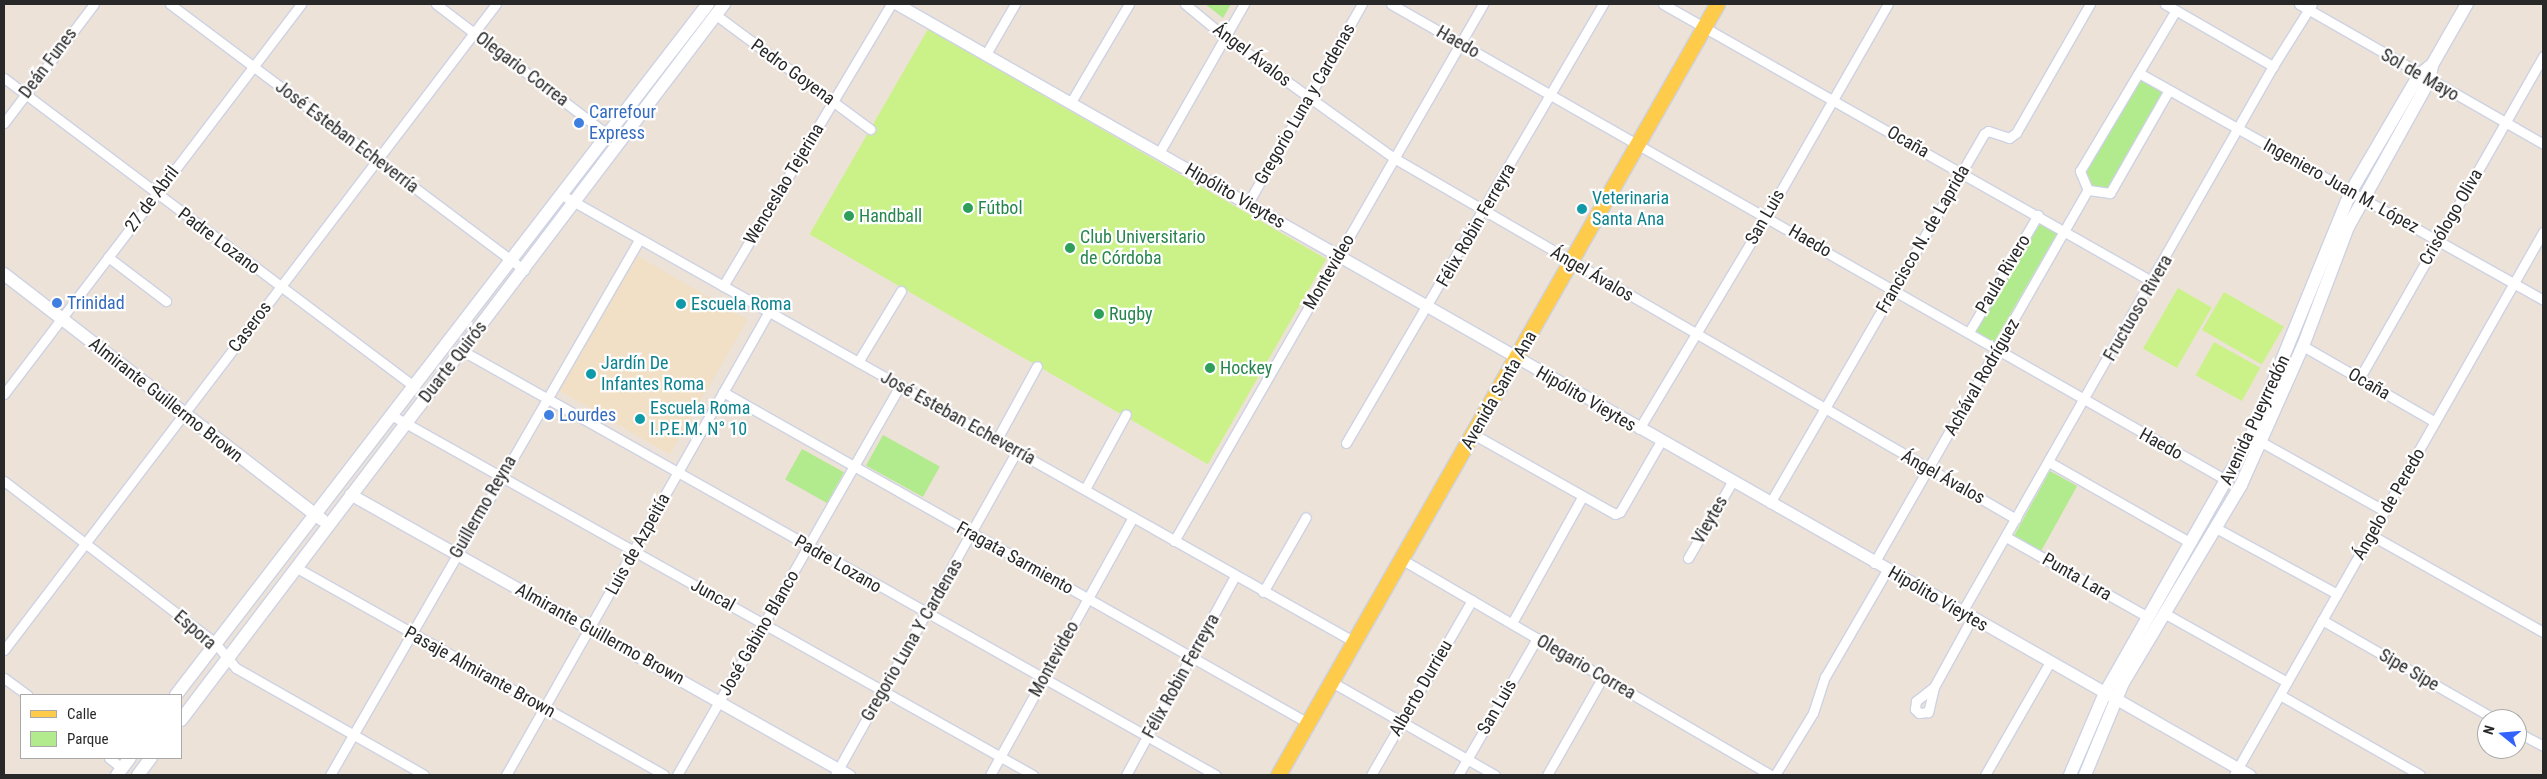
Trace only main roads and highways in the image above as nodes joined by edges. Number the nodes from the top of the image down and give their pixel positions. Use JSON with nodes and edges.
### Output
{"nodes":[{"id":1,"x":724,"y":4,"type":"edge"},
{"id":2,"x":1717,"y":4,"type":"edge"},
{"id":3,"x":2467,"y":4,"type":"edge"},
{"id":4,"x":708,"y":8,"type":"edge"},
{"id":5,"x":2424,"y":78,"type":"junction"},
{"id":6,"x":4,"y":274,"type":"edge"},
{"id":7,"x":2256,"y":439,"type":"junction"},
{"id":8,"x":316,"y":515,"type":"junction"},
{"id":9,"x":328,"y":525,"type":"junction"},
{"id":10,"x":177,"y":694,"type":"edge"},
{"id":11,"x":2110,"y":696,"type":"junction"},
{"id":12,"x":182,"y":719,"type":"edge"},
{"id":13,"x":151,"y":759,"type":"edge"},
{"id":14,"x":138,"y":775,"type":"edge"},
{"id":15,"x":1278,"y":775,"type":"edge"},
{"id":16,"x":2070,"y":775,"type":"edge"},
{"id":17,"x":2085,"y":775,"type":"edge"}],
"edges":[{"from":1,"to":4,"type":"main road","name":"Duarte Quirós"},
{"from":2,"to":15,"type":"main road","name":"Avenida Santa Ana"},
{"from":3,"to":5,"type":"main road","name":"Avenida Pueyrredón"},
{"from":4,"to":8,"type":"main road","name":"Duarte Quirós"},
{"from":4,"to":9,"type":"main road","name":"Duarte Quirós"},
{"from":5,"to":7,"type":"main road","name":"Avenida Pueyrredón"},
{"from":5,"to":7,"type":"main road","name":"Avenida Pueyrredón"},
{"from":6,"to":8,"type":"main road","name":"Almirante Guillermo Brown"},
{"from":7,"to":11,"type":"main road","name":"Avenida Pueyrredón"},
{"from":7,"to":11,"type":"main road","name":"Avenida Pueyrredón"},
{"from":8,"to":9,"type":"main road","name":"Almirante Guillermo Brown"},
{"from":8,"to":10,"type":"main road","name":"Duarte Quirós"},
{"from":9,"to":12,"type":"main road","name":"Duarte Quirós"},
{"from":11,"to":16,"type":"main road","name":"Avenida Pueyrredón"},
{"from":11,"to":17,"type":"main road","name":"Avenida Pueyrredón"},
{"from":13,"to":14,"type":"main road"}]}
